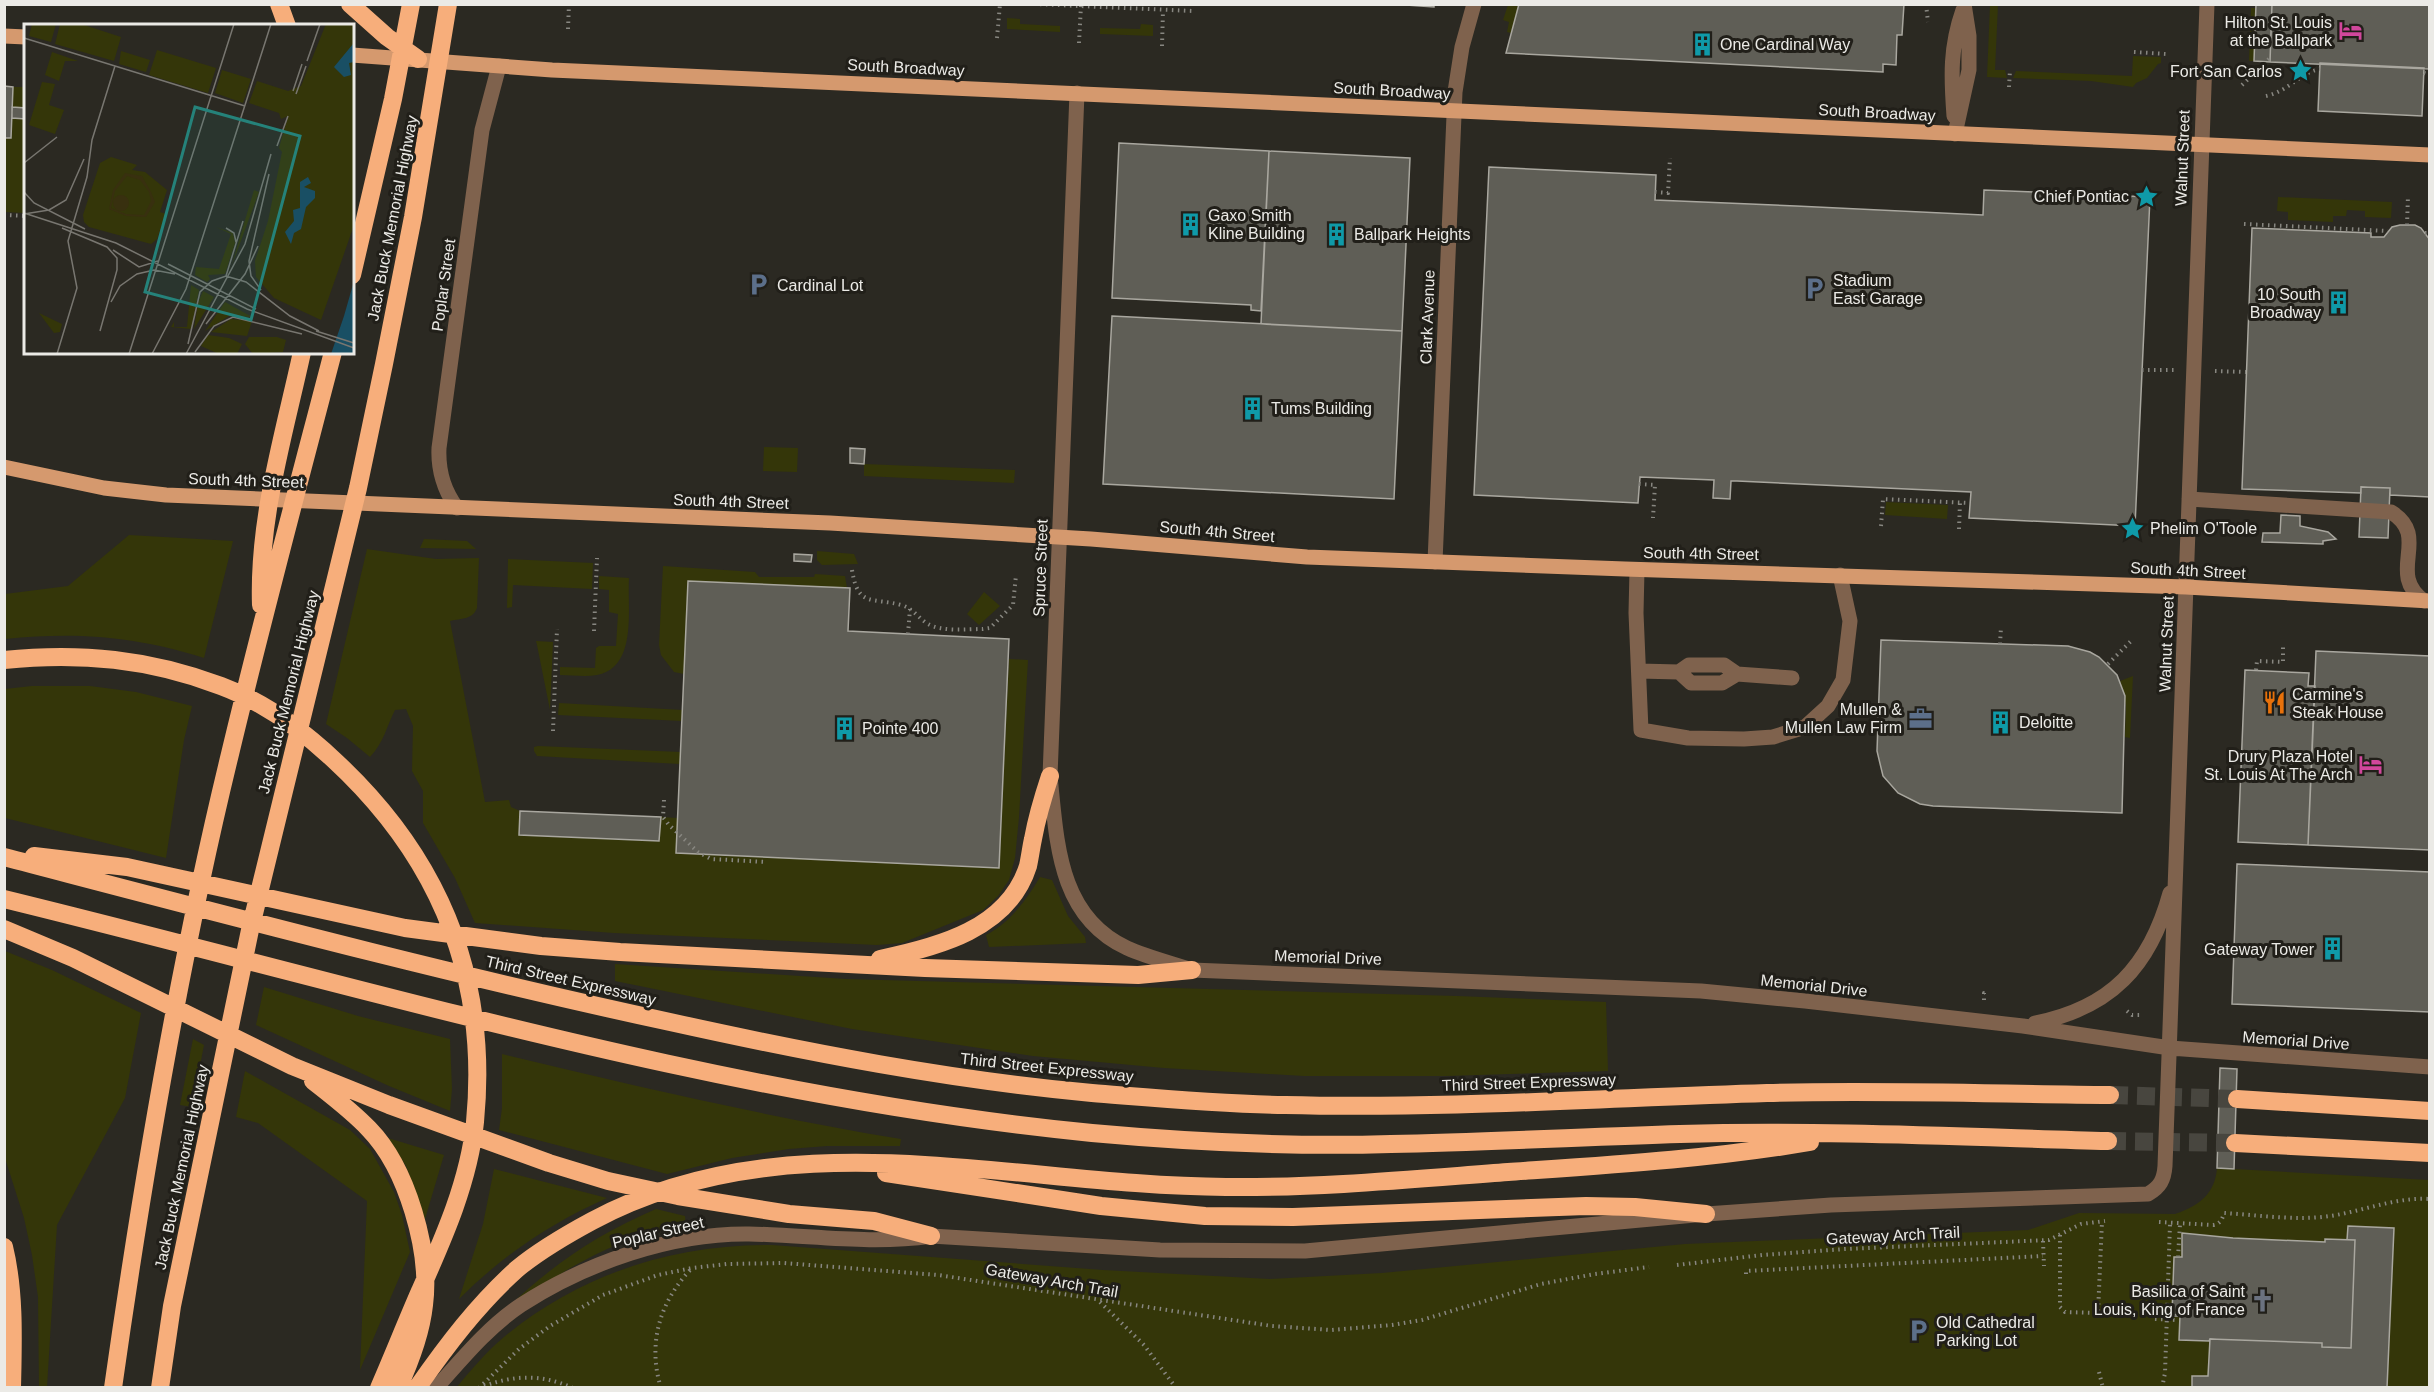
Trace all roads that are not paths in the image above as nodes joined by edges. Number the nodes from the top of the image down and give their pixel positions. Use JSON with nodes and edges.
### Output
{"nodes":[{"id":1,"x":279,"y":4,"type":"edge"},
{"id":2,"x":350,"y":4,"type":"edge"},
{"id":3,"x":411,"y":4,"type":"edge"},
{"id":4,"x":448,"y":4,"type":"edge"},
{"id":5,"x":1474,"y":4,"type":"edge"},
{"id":6,"x":2207,"y":4,"type":"edge"},
{"id":7,"x":1964,"y":6,"type":"edge"},
{"id":8,"x":286,"y":24,"type":"edge"},
{"id":9,"x":4,"y":36,"type":"edge"},
{"id":10,"x":24,"y":37,"type":"edge"},
{"id":11,"x":354,"y":55,"type":"edge"},
{"id":12,"x":418,"y":59,"type":"junction"},
{"id":13,"x":499,"y":66,"type":"junction"},
{"id":14,"x":1077,"y":93,"type":"junction"},
{"id":15,"x":1454,"y":111,"type":"junction"},
{"id":16,"x":1955,"y":134,"type":"junction"},
{"id":17,"x":2201,"y":144,"type":"junction"},
{"id":18,"x":2430,"y":155,"type":"edge"},
{"id":19,"x":354,"y":266,"type":"edge"},
{"id":20,"x":302,"y":354,"type":"edge"},
{"id":21,"x":332,"y":354,"type":"edge"},
{"id":22,"x":4,"y":467,"type":"edge"},
{"id":23,"x":2189,"y":499,"type":"junction"},
{"id":24,"x":457,"y":507,"type":"junction"},
{"id":25,"x":1059,"y":536,"type":"junction"},
{"id":26,"x":1435,"y":562,"type":"junction"},
{"id":27,"x":1637,"y":570,"type":"junction"},
{"id":28,"x":1840,"y":575,"type":"junction"},
{"id":29,"x":2186,"y":587,"type":"junction"},
{"id":30,"x":2427,"y":601,"type":"edge"},
{"id":31,"x":261,"y":629,"type":"junction"},
{"id":32,"x":4,"y":660,"type":"edge"},
{"id":33,"x":1639,"y":671,"type":"junction"},
{"id":34,"x":1792,"y":678,"type":"dead end"},
{"id":35,"x":1050,"y":776,"type":"junction"},
{"id":36,"x":4,"y":856,"type":"edge"},
{"id":37,"x":2177,"y":870,"type":"junction"},
{"id":38,"x":4,"y":899,"type":"edge"},
{"id":39,"x":4,"y":929,"type":"edge"},
{"id":40,"x":856,"y":964,"type":"junction"},
{"id":41,"x":1192,"y":970,"type":"junction"},
{"id":42,"x":2023,"y":1026,"type":"junction"},
{"id":43,"x":2170,"y":1048,"type":"junction"},
{"id":44,"x":292,"y":1066,"type":"junction"},
{"id":45,"x":2430,"y":1067,"type":"edge"},
{"id":46,"x":2110,"y":1095,"type":"tunnel mouth"},
{"id":47,"x":2237,"y":1098,"type":"tunnel mouth"},
{"id":48,"x":2430,"y":1111,"type":"edge"},
{"id":49,"x":1853,"y":1135,"type":"junction"},
{"id":50,"x":2108,"y":1141,"type":"tunnel mouth"},
{"id":51,"x":2235,"y":1143,"type":"tunnel mouth"},
{"id":52,"x":2430,"y":1153,"type":"edge"},
{"id":53,"x":843,"y":1163,"type":"junction"},
{"id":54,"x":1706,"y":1214,"type":"junction"},
{"id":55,"x":931,"y":1236,"type":"junction"},
{"id":56,"x":4,"y":1247,"type":"edge"},
{"id":57,"x":12,"y":1388,"type":"edge"},
{"id":58,"x":113,"y":1388,"type":"edge"},
{"id":59,"x":160,"y":1388,"type":"edge"},
{"id":60,"x":379,"y":1388,"type":"edge"},
{"id":61,"x":398,"y":1388,"type":"edge"},
{"id":62,"x":417,"y":1388,"type":"edge"},
{"id":63,"x":436,"y":1388,"type":"edge"}],
"edges":[{"from":1,"to":8,"type":"highway"},
{"from":2,"to":12,"type":"highway"},
{"from":3,"to":19,"type":"highway","name":"Jack Buck Memorial Highway"},
{"from":4,"to":59,"type":"highway","name":"Jack Buck Memorial Highway"},
{"from":5,"to":15,"type":"street","name":"Clark Avenue"},
{"from":6,"to":17,"type":"street","name":"Walnut Street"},
{"from":7,"to":16,"type":"street"},
{"from":9,"to":10,"type":"main road"},
{"from":11,"to":12,"type":"main road","name":"South Broadway"},
{"from":12,"to":13,"type":"main road","name":"South Broadway"},
{"from":13,"to":14,"type":"main road","name":"South Broadway"},
{"from":13,"to":24,"type":"street","name":"Poplar Street"},
{"from":14,"to":15,"type":"main road","name":"South Broadway"},
{"from":14,"to":25,"type":"street","name":"Spruce Street"},
{"from":15,"to":16,"type":"main road","name":"South Broadway"},
{"from":15,"to":26,"type":"street","name":"Clark Avenue"},
{"from":16,"to":17,"type":"main road","name":"South Broadway"},
{"from":17,"to":18,"type":"main road","name":"South Broadway"},
{"from":17,"to":23,"type":"street","name":"Walnut Street"},
{"from":20,"to":31,"type":"highway"},
{"from":21,"to":31,"type":"highway","name":"Jack Buck Memorial Highway"},
{"from":22,"to":24,"type":"main road","name":"South 4th Street"},
{"from":23,"to":29,"type":"street","name":"Walnut Street"},
{"from":23,"to":30,"type":"street"},
{"from":24,"to":25,"type":"main road","name":"South 4th Street"},
{"from":25,"to":26,"type":"main road","name":"South 4th Street"},
{"from":25,"to":35,"type":"street","name":"Spruce Street"},
{"from":26,"to":27,"type":"main road","name":"South 4th Street"},
{"from":27,"to":28,"type":"main road","name":"South 4th Street"},
{"from":27,"to":33,"type":"street"},
{"from":28,"to":29,"type":"main road","name":"South 4th Street"},
{"from":28,"to":33,"type":"street"},
{"from":29,"to":30,"type":"main road","name":"South 4th Street"},
{"from":29,"to":37,"type":"street","name":"Walnut Street"},
{"from":31,"to":58,"type":"highway","name":"Jack Buck Memorial Highway"},
{"from":32,"to":60,"type":"highway"},
{"from":33,"to":34,"type":"street"},
{"from":35,"to":40,"type":"highway"},
{"from":35,"to":41,"type":"street","name":"Spruce Street"},
{"from":36,"to":40,"type":"highway"},
{"from":36,"to":46,"type":"highway","name":"Third Street Expressway"},
{"from":37,"to":42,"type":"street"},
{"from":37,"to":43,"type":"street","name":"Walnut Street"},
{"from":38,"to":49,"type":"highway"},
{"from":39,"to":44,"type":"highway"},
{"from":40,"to":41,"type":"highway"},
{"from":41,"to":42,"type":"street","name":"Memorial Drive"},
{"from":42,"to":43,"type":"street","name":"Memorial Drive"},
{"from":43,"to":45,"type":"street","name":"Memorial Drive"},
{"from":43,"to":54,"type":"street","name":"Walnut Street"},
{"from":44,"to":55,"type":"highway"},
{"from":44,"to":61,"type":"highway"},
{"from":47,"to":48,"type":"highway"},
{"from":49,"to":50,"type":"highway"},
{"from":49,"to":53,"type":"highway"},
{"from":51,"to":52,"type":"highway"},
{"from":53,"to":54,"type":"highway"},
{"from":53,"to":62,"type":"highway"},
{"from":54,"to":55,"type":"street"},
{"from":55,"to":63,"type":"street","name":"Poplar Street"},
{"from":56,"to":57,"type":"highway"}]}
